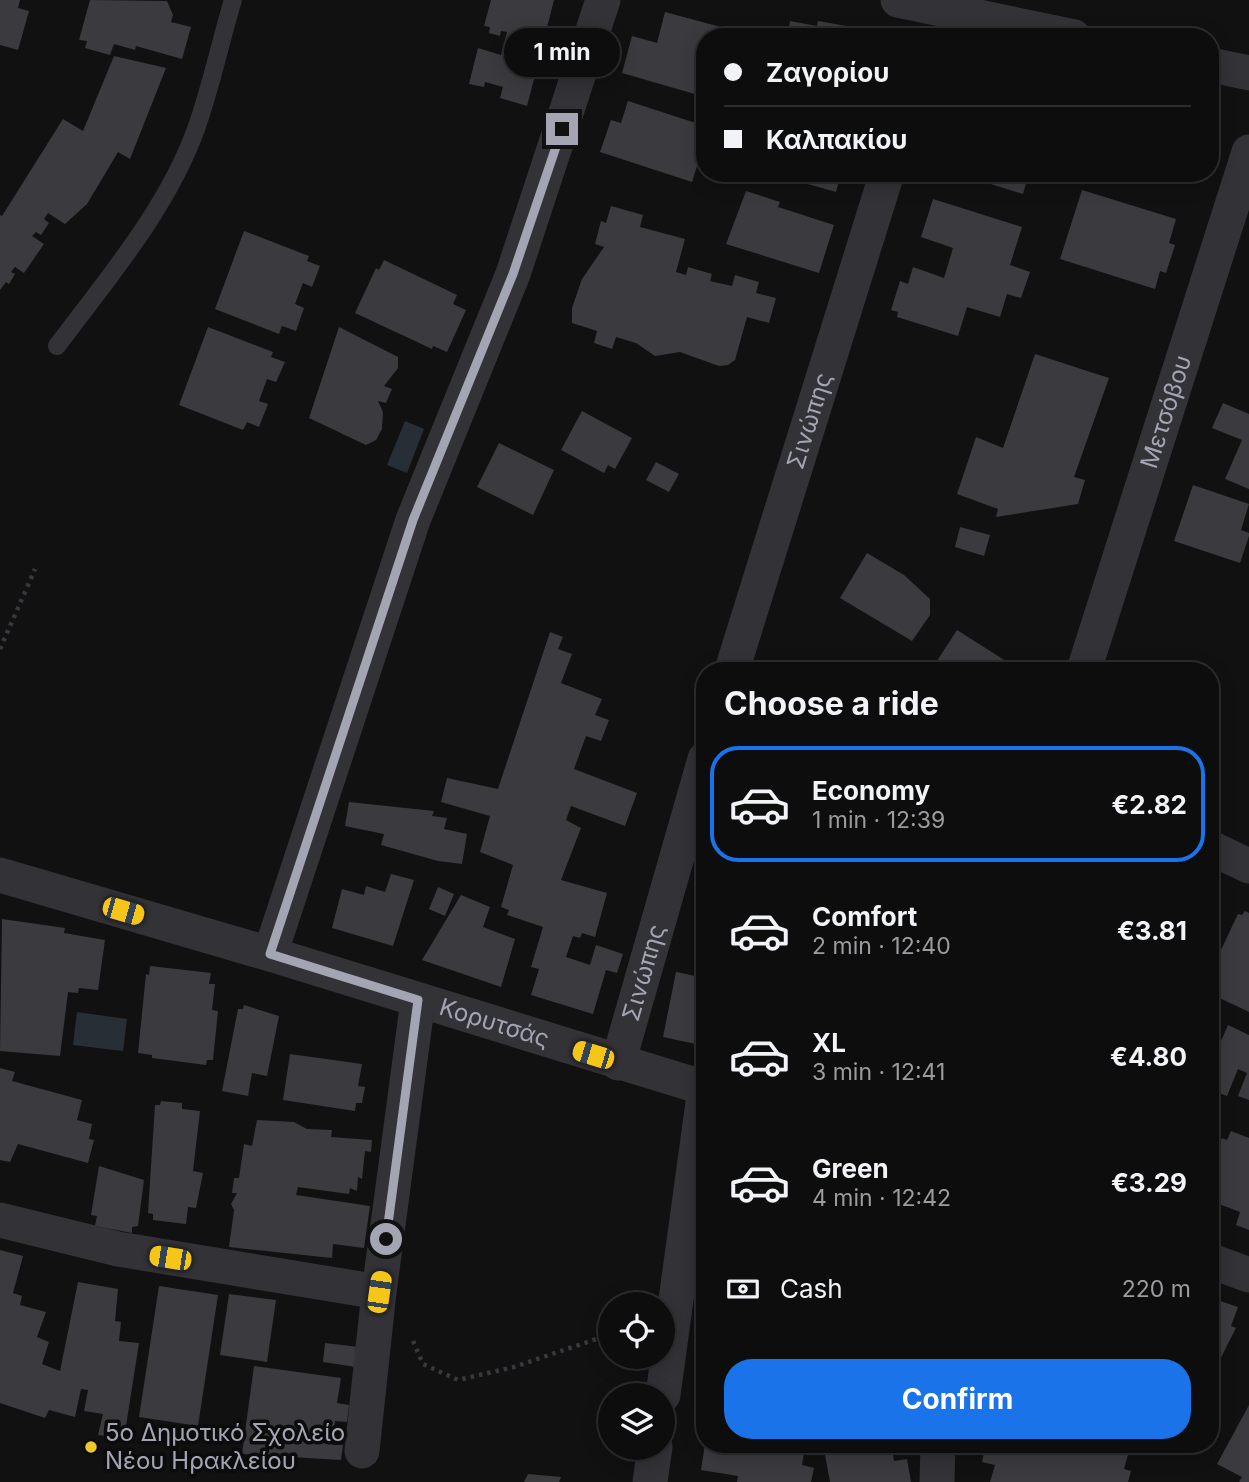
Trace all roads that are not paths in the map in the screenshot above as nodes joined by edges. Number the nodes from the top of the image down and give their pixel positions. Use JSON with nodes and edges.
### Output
{"nodes":[{"id":1,"x":233,"y":0,"type":"edge"},
{"id":2,"x":603,"y":0,"type":"edge"},
{"id":3,"x":898,"y":0,"type":"edge"},
{"id":4,"x":937,"y":15,"type":"edge"},
{"id":5,"x":1018,"y":28,"type":"edge"},
{"id":6,"x":1219,"y":67,"type":"edge"},
{"id":7,"x":1249,"y":73,"type":"edge"},
{"id":8,"x":1249,"y":152,"type":"edge"},
{"id":9,"x":884,"y":182,"type":"edge"},
{"id":10,"x":57,"y":346,"type":"dead end"},
{"id":11,"x":734,"y":662,"type":"edge"},
{"id":12,"x":1087,"y":662,"type":"edge"},
{"id":13,"x":696,"y":790,"type":"edge"},
{"id":14,"x":0,"y":875,"type":"edge"},
{"id":15,"x":270,"y":954,"type":"junction"},
{"id":16,"x":418,"y":1000,"type":"junction"},
{"id":17,"x":618,"y":1063,"type":"junction"},
{"id":18,"x":696,"y":1085,"type":"edge"},
{"id":19,"x":696,"y":1154,"type":"edge"},
{"id":20,"x":0,"y":1220,"type":"edge"},
{"id":21,"x":1219,"y":1264,"type":"edge"},
{"id":22,"x":1249,"y":1275,"type":"edge"},
{"id":23,"x":379,"y":1292,"type":"junction"},
{"id":24,"x":665,"y":1383,"type":"edge"},
{"id":25,"x":362,"y":1451,"type":"dead end"},
{"id":26,"x":938,"y":1453,"type":"edge"},
{"id":27,"x":654,"y":1460,"type":"edge"},
{"id":28,"x":650,"y":1482,"type":"edge"},
{"id":29,"x":937,"y":1482,"type":"edge"}],
"edges":[{"from":1,"to":10,"type":"lane"},
{"from":2,"to":15,"type":"street"},
{"from":3,"to":4,"type":"street"},
{"from":4,"to":5,"type":"street"},
{"from":6,"to":7,"type":"street"},
{"from":8,"to":12,"type":"street","name":"Μετσόβου"},
{"from":9,"to":11,"type":"street","name":"Σινώπης"},
{"from":13,"to":17,"type":"street","name":"Σινώπης"},
{"from":14,"to":15,"type":"street","name":"Κορυτσάς"},
{"from":15,"to":16,"type":"street","name":"Κορυτσάς"},
{"from":16,"to":17,"type":"street","name":"Κορυτσάς"},
{"from":16,"to":23,"type":"street"},
{"from":17,"to":18,"type":"street","name":"Κορυτσάς"},
{"from":19,"to":24,"type":"street"},
{"from":20,"to":23,"type":"street"},
{"from":21,"to":22,"type":"street"},
{"from":23,"to":25,"type":"street"},
{"from":26,"to":29,"type":"street"},
{"from":27,"to":28,"type":"street"}]}
